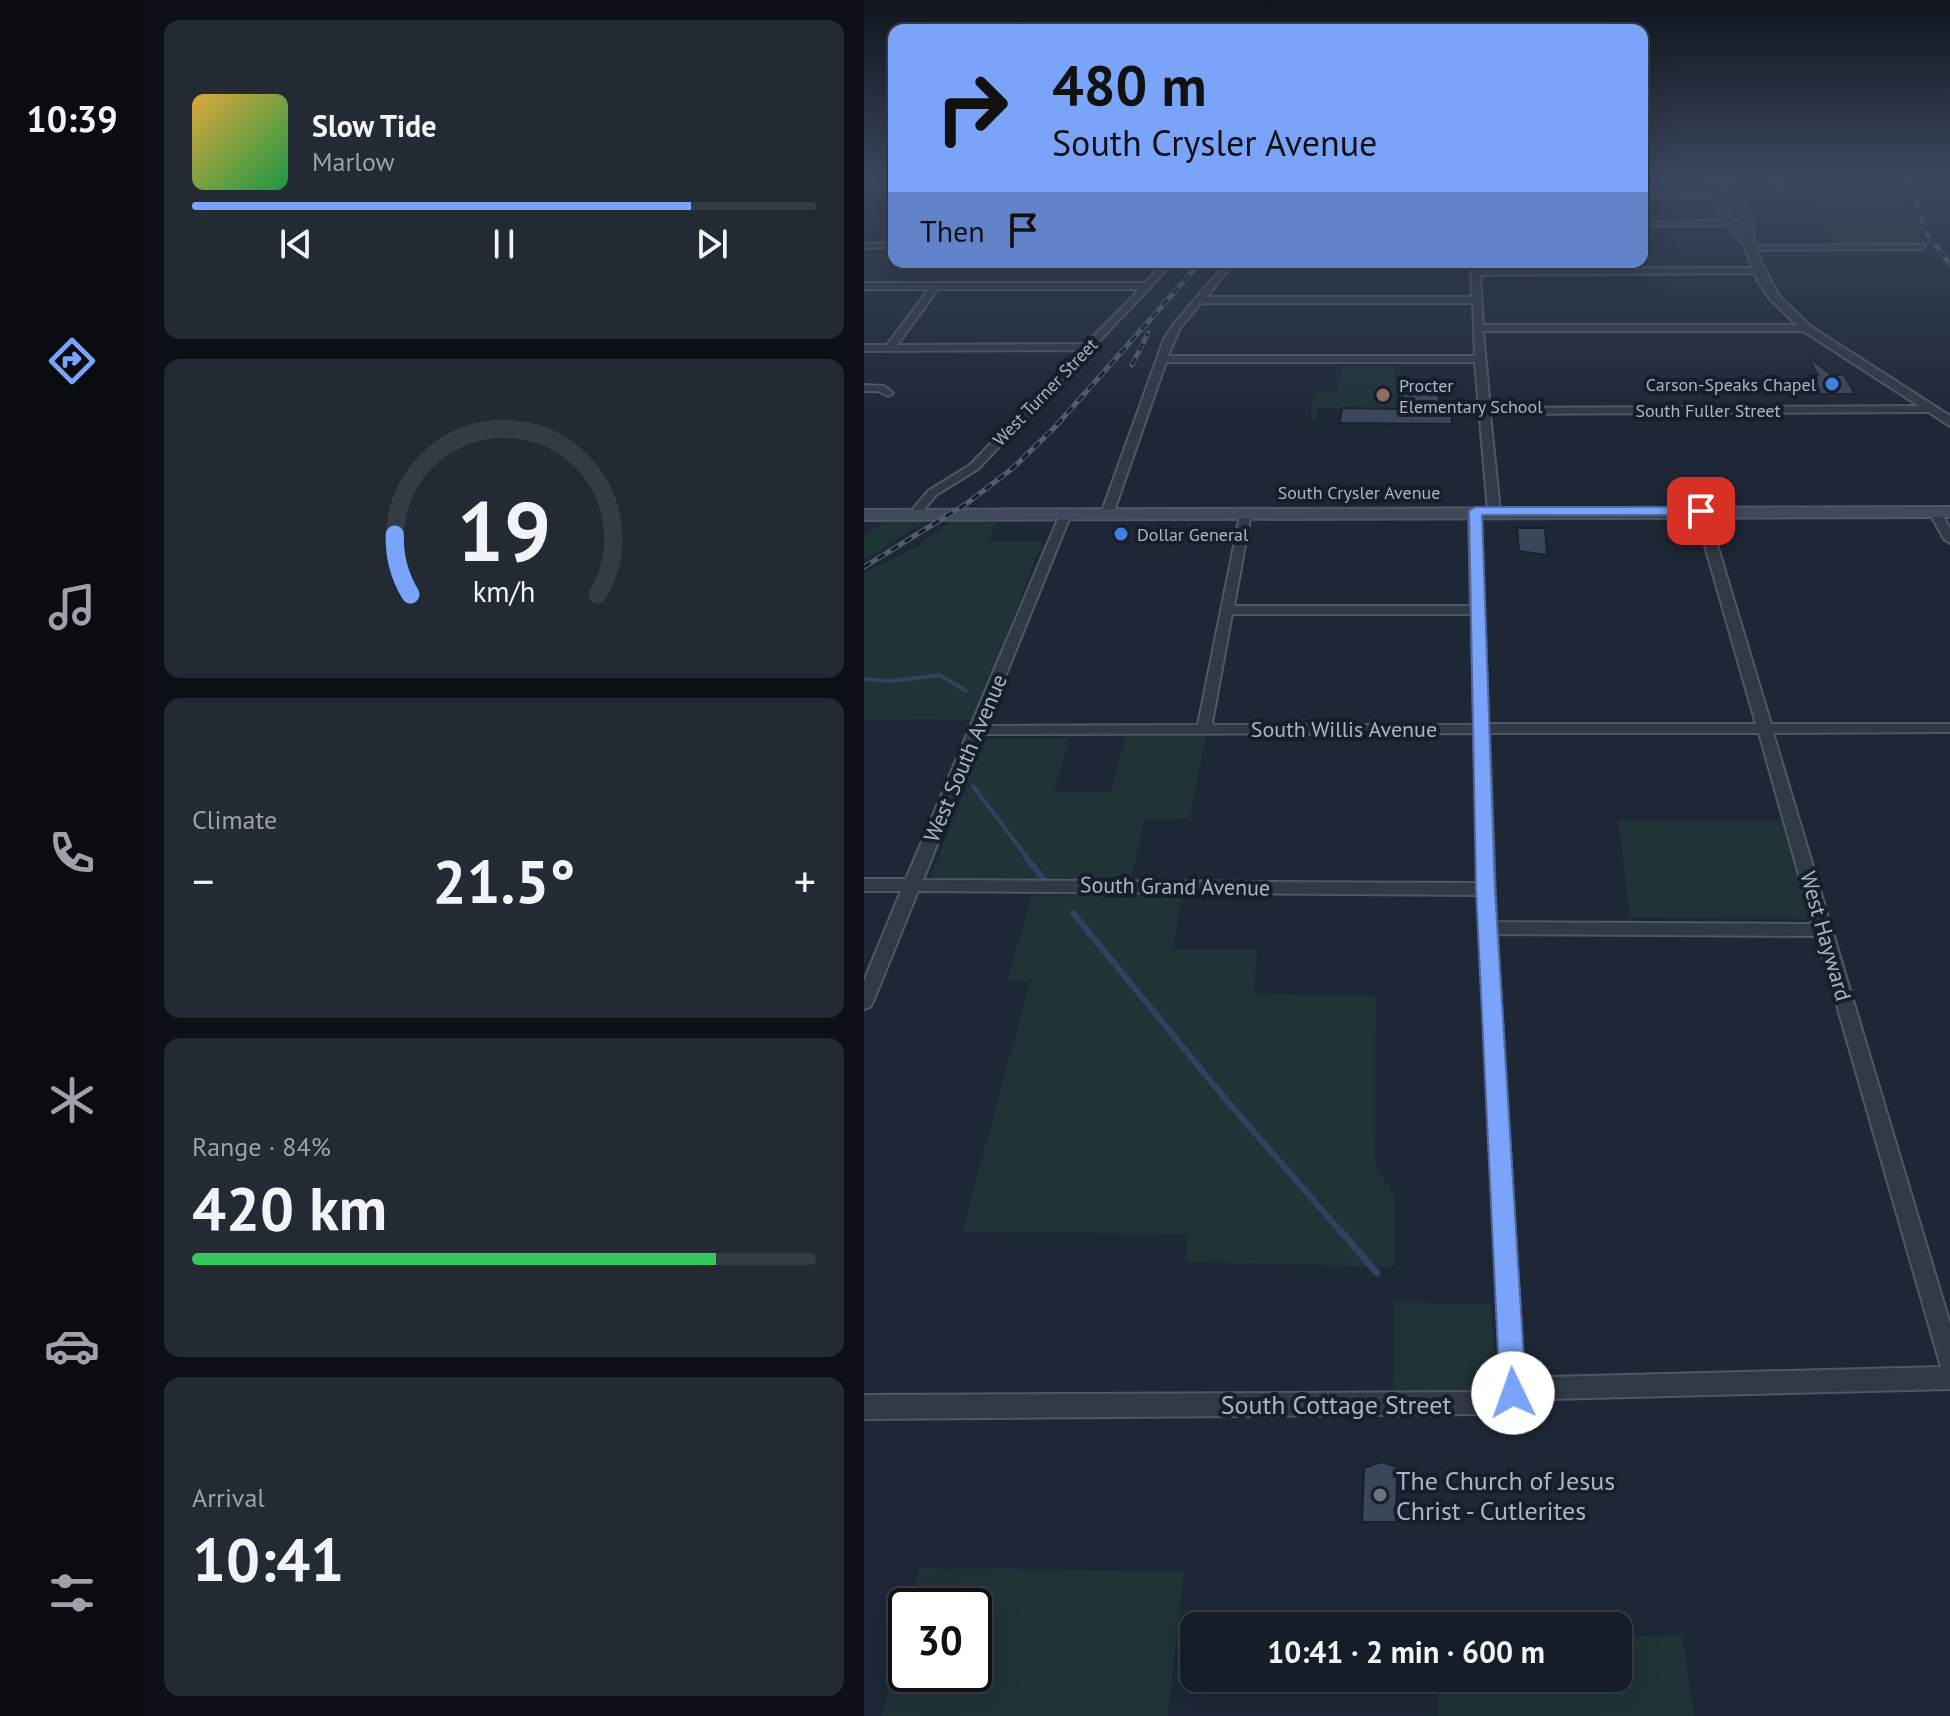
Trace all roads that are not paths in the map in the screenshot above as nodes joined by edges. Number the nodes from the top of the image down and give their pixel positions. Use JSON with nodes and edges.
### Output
{"nodes":[{"id":1,"x":1753,"y":258,"type":"edge"},
{"id":2,"x":1164,"y":268,"type":"edge"},
{"id":3,"x":1226,"y":268,"type":"edge"},
{"id":4,"x":1475,"y":268,"type":"edge"},
{"id":5,"x":1546,"y":268,"type":"edge"},
{"id":6,"x":1758,"y":271,"type":"junction"},
{"id":7,"x":864,"y":286,"type":"edge"},
{"id":8,"x":935,"y":286,"type":"junction"},
{"id":9,"x":1147,"y":286,"type":"junction"},
{"id":10,"x":1198,"y":300,"type":"junction"},
{"id":11,"x":1477,"y":300,"type":"junction"},
{"id":12,"x":1478,"y":328,"type":"junction"},
{"id":13,"x":1806,"y":328,"type":"junction"},
{"id":14,"x":1089,"y":347,"type":"junction"},
{"id":15,"x":864,"y":348,"type":"edge"},
{"id":16,"x":890,"y":348,"type":"junction"},
{"id":17,"x":1162,"y":359,"type":"junction"},
{"id":18,"x":1480,"y":359,"type":"junction"},
{"id":19,"x":864,"y":388,"type":"edge"},
{"id":20,"x":888,"y":393,"type":"dead end"},
{"id":21,"x":1930,"y":409,"type":"junction"},
{"id":22,"x":1486,"y":411,"type":"junction"},
{"id":23,"x":1950,"y":422,"type":"edge"},
{"id":24,"x":1485,"y":511,"type":"junction"},
{"id":25,"x":1701,"y":511,"type":"junction"},
{"id":26,"x":1943,"y":512,"type":"edge"},
{"id":27,"x":1245,"y":513,"type":"junction"},
{"id":28,"x":1065,"y":514,"type":"junction"},
{"id":29,"x":1107,"y":514,"type":"junction"},
{"id":30,"x":864,"y":515,"type":"edge"},
{"id":31,"x":914,"y":515,"type":"junction"},
{"id":32,"x":1950,"y":539,"type":"edge"},
{"id":33,"x":1226,"y":610,"type":"junction"},
{"id":34,"x":1477,"y":610,"type":"junction"},
{"id":35,"x":1764,"y":727,"type":"junction"},
{"id":36,"x":1950,"y":728,"type":"edge"},
{"id":37,"x":1480,"y":729,"type":"junction"},
{"id":38,"x":978,"y":730,"type":"junction"},
{"id":39,"x":1213,"y":730,"type":"junction"},
{"id":40,"x":911,"y":884,"type":"junction"},
{"id":41,"x":864,"y":885,"type":"edge"},
{"id":42,"x":1486,"y":889,"type":"junction"},
{"id":43,"x":1489,"y":928,"type":"junction"},
{"id":44,"x":1824,"y":930,"type":"junction"},
{"id":45,"x":864,"y":1002,"type":"edge"},
{"id":46,"x":1950,"y":1361,"type":"edge"},
{"id":47,"x":1950,"y":1378,"type":"edge"},
{"id":48,"x":1513,"y":1393,"type":"junction"},
{"id":49,"x":864,"y":1407,"type":"edge"}],
"edges":[{"from":1,"to":6,"type":"street"},
{"from":2,"to":9,"type":"street","name":"West Turner Street"},
{"from":3,"to":10,"type":"street"},
{"from":4,"to":11,"type":"street"},
{"from":5,"to":6,"type":"street"},
{"from":6,"to":13,"type":"street"},
{"from":7,"to":8,"type":"street"},
{"from":8,"to":9,"type":"street"},
{"from":8,"to":16,"type":"street"},
{"from":9,"to":14,"type":"street","name":"West Turner Street"},
{"from":10,"to":11,"type":"street"},
{"from":10,"to":17,"type":"street"},
{"from":11,"to":12,"type":"street"},
{"from":12,"to":13,"type":"street"},
{"from":12,"to":18,"type":"street"},
{"from":13,"to":21,"type":"street"},
{"from":14,"to":16,"type":"street"},
{"from":14,"to":31,"type":"street","name":"West Turner Street"},
{"from":15,"to":16,"type":"street"},
{"from":17,"to":18,"type":"street"},
{"from":17,"to":29,"type":"street"},
{"from":18,"to":22,"type":"street"},
{"from":19,"to":20,"type":"street"},
{"from":21,"to":22,"type":"street","name":"South Fuller Street"},
{"from":21,"to":23,"type":"street"},
{"from":22,"to":24,"type":"street"},
{"from":24,"to":25,"type":"main road","name":"South Crysler Avenue"},
{"from":24,"to":27,"type":"main road","name":"South Crysler Avenue"},
{"from":24,"to":34,"type":"street"},
{"from":25,"to":26,"type":"main road","name":"South Crysler Avenue"},
{"from":25,"to":35,"type":"street","name":"West Hayward"},
{"from":26,"to":32,"type":"street"},
{"from":27,"to":29,"type":"main road","name":"South Crysler Avenue"},
{"from":27,"to":33,"type":"street"},
{"from":28,"to":29,"type":"main road","name":"South Crysler Avenue"},
{"from":28,"to":31,"type":"main road","name":"South Crysler Avenue"},
{"from":28,"to":38,"type":"street","name":"West South Avenue"},
{"from":30,"to":31,"type":"main road","name":"South Crysler Avenue"},
{"from":33,"to":34,"type":"street"},
{"from":33,"to":39,"type":"street"},
{"from":34,"to":37,"type":"street"},
{"from":35,"to":36,"type":"street","name":"South Willis Avenue"},
{"from":35,"to":37,"type":"street","name":"South Willis Avenue"},
{"from":35,"to":44,"type":"street","name":"West Hayward"},
{"from":37,"to":39,"type":"street","name":"South Willis Avenue"},
{"from":37,"to":42,"type":"street"},
{"from":38,"to":39,"type":"street","name":"South Willis Avenue"},
{"from":38,"to":40,"type":"street","name":"West South Avenue"},
{"from":40,"to":41,"type":"street","name":"South Grand Avenue"},
{"from":40,"to":42,"type":"street","name":"South Grand Avenue"},
{"from":40,"to":45,"type":"street","name":"West South Avenue"},
{"from":42,"to":43,"type":"street"},
{"from":43,"to":44,"type":"street"},
{"from":43,"to":48,"type":"street"},
{"from":44,"to":46,"type":"street","name":"West Hayward"},
{"from":47,"to":48,"type":"street","name":"South Cottage Street"},
{"from":48,"to":49,"type":"street","name":"South Cottage Street"}]}
